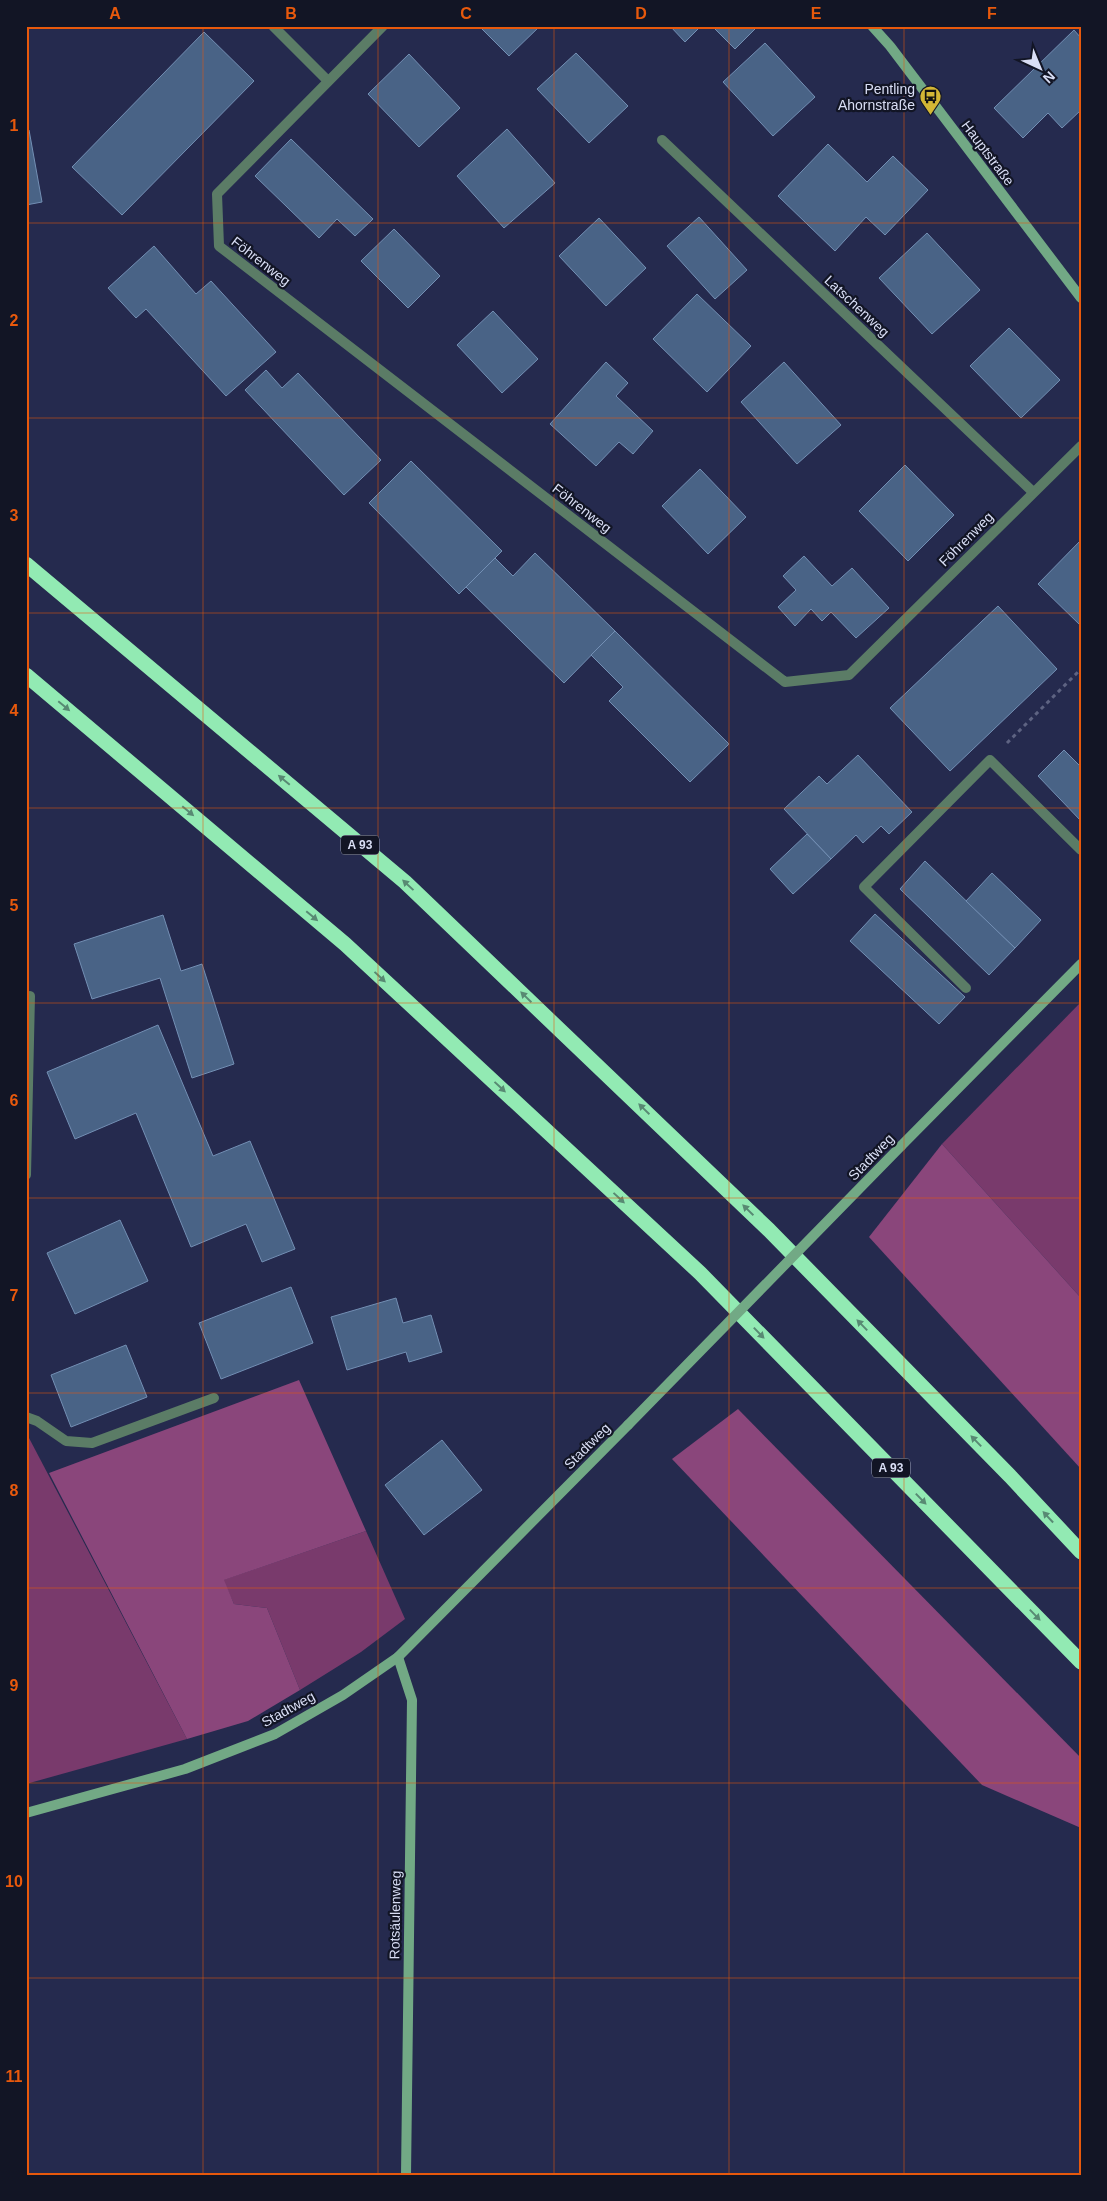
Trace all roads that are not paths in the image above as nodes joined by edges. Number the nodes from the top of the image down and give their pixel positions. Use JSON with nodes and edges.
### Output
{"nodes":[{"id":1,"x":273,"y":26,"type":"edge"},
{"id":2,"x":383,"y":26,"type":"edge"},
{"id":3,"x":872,"y":26,"type":"edge"},
{"id":4,"x":328,"y":81,"type":"junction"},
{"id":5,"x":662,"y":140,"type":"dead end"},
{"id":6,"x":1081,"y":298,"type":"edge"},
{"id":7,"x":1081,"y":446,"type":"edge"},
{"id":8,"x":1033,"y":492,"type":"junction"},
{"id":9,"x":26,"y":564,"type":"edge"},
{"id":10,"x":26,"y":675,"type":"edge"},
{"id":11,"x":1081,"y":850,"type":"edge"},
{"id":12,"x":1081,"y":964,"type":"edge"},
{"id":13,"x":966,"y":988,"type":"dead end"},
{"id":14,"x":30,"y":996,"type":"dead end"},
{"id":15,"x":26,"y":1174,"type":"edge"},
{"id":16,"x":214,"y":1398,"type":"dead end"},
{"id":17,"x":26,"y":1417,"type":"edge"},
{"id":18,"x":1081,"y":1552,"type":"edge"},
{"id":19,"x":398,"y":1657,"type":"junction"},
{"id":20,"x":1081,"y":1662,"type":"edge"},
{"id":21,"x":26,"y":1812,"type":"edge"},
{"id":22,"x":406,"y":2175,"type":"edge"}],
"edges":[{"from":1,"to":4,"type":"street"},
{"from":2,"to":4,"type":"street","name":"Föhrenweg"},
{"from":3,"to":6,"type":"street","name":"Hauptstraße"},
{"from":4,"to":8,"type":"street","name":"Föhrenweg"},
{"from":5,"to":8,"type":"street","name":"Latschenweg"},
{"from":7,"to":8,"type":"street","name":"Föhrenweg"},
{"from":18,"to":9,"type":"highway","number":"A 93","one_way":true},
{"from":10,"to":20,"type":"highway","number":"A 93","one_way":true},
{"from":11,"to":13,"type":"street"},
{"from":12,"to":19,"type":"street","name":"Stadtweg","bridge":true},
{"from":14,"to":15,"type":"street"},
{"from":16,"to":17,"type":"street"},
{"from":19,"to":21,"type":"street","name":"Stadtweg"},
{"from":19,"to":22,"type":"street","name":"Rotsäulenweg"}]}
